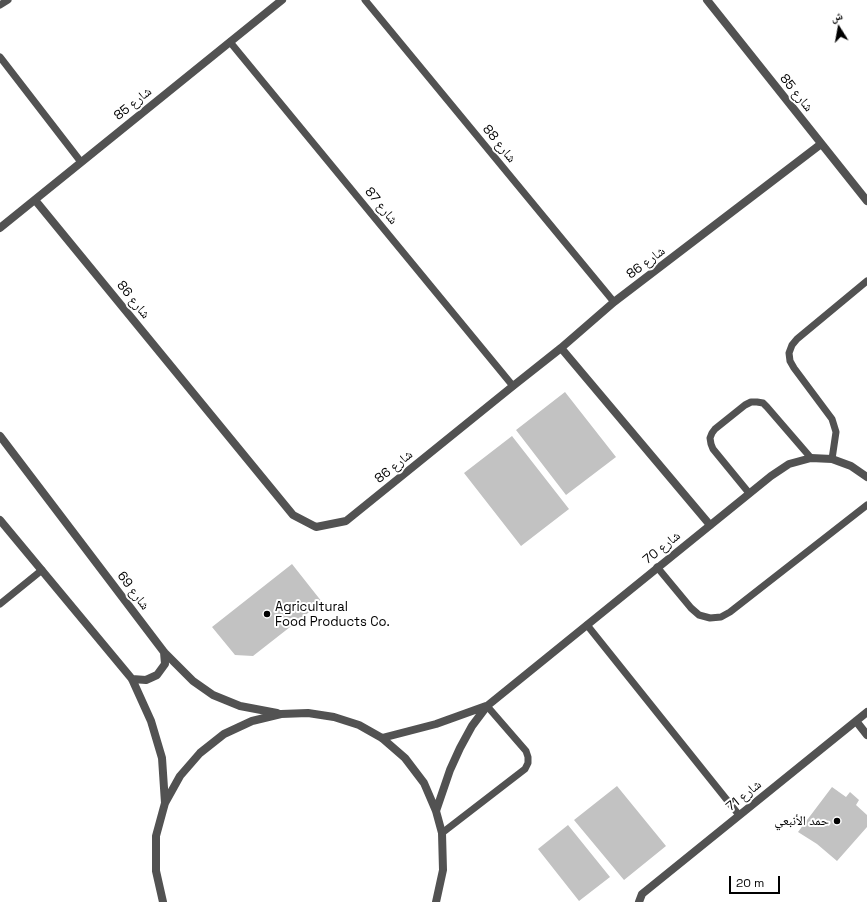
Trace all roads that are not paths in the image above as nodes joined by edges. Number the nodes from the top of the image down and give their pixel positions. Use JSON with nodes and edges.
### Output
{"nodes":[{"id":1,"x":8,"y":0,"type":"edge"},
{"id":2,"x":282,"y":0,"type":"edge"},
{"id":3,"x":365,"y":0,"type":"edge"},
{"id":4,"x":707,"y":0,"type":"edge"},
{"id":5,"x":0,"y":5,"type":"edge"},
{"id":6,"x":230,"y":42,"type":"junction"},
{"id":7,"x":0,"y":57,"type":"edge"},
{"id":8,"x":822,"y":144,"type":"junction"},
{"id":9,"x":81,"y":162,"type":"junction"},
{"id":10,"x":35,"y":200,"type":"junction"},
{"id":11,"x":867,"y":201,"type":"edge"},
{"id":12,"x":0,"y":228,"type":"edge"},
{"id":13,"x":867,"y":281,"type":"edge"},
{"id":14,"x":614,"y":302,"type":"junction"},
{"id":15,"x":561,"y":348,"type":"junction"},
{"id":16,"x":512,"y":386,"type":"junction"},
{"id":17,"x":0,"y":436,"type":"edge"},
{"id":18,"x":811,"y":458,"type":"junction"},
{"id":19,"x":832,"y":459,"type":"junction"},
{"id":20,"x":867,"y":476,"type":"edge"},
{"id":21,"x":749,"y":493,"type":"junction"},
{"id":22,"x":867,"y":505,"type":"edge"},
{"id":23,"x":0,"y":520,"type":"edge"},
{"id":24,"x":710,"y":525,"type":"junction"},
{"id":25,"x":658,"y":567,"type":"junction"},
{"id":26,"x":42,"y":570,"type":"junction"},
{"id":27,"x":0,"y":604,"type":"edge"},
{"id":28,"x":586,"y":625,"type":"junction"},
{"id":29,"x":164,"y":652,"type":"junction"},
{"id":30,"x":132,"y":679,"type":"junction"},
{"id":31,"x":487,"y":706,"type":"junction"},
{"id":32,"x":867,"y":712,"type":"edge"},
{"id":33,"x":282,"y":714,"type":"junction"},
{"id":34,"x":856,"y":721,"type":"junction"},
{"id":35,"x":867,"y":735,"type":"edge"},
{"id":36,"x":382,"y":738,"type":"junction"},
{"id":37,"x":166,"y":803,"type":"junction"},
{"id":38,"x":436,"y":810,"type":"junction"},
{"id":39,"x":739,"y":816,"type":"junction"},
{"id":40,"x":442,"y":833,"type":"junction"},
{"id":41,"x":163,"y":902,"type":"edge"},
{"id":42,"x":436,"y":902,"type":"edge"},
{"id":43,"x":639,"y":902,"type":"edge"}],
"edges":[{"from":1,"to":5,"type":"lane"},
{"from":2,"to":6,"type":"street","name":"شارع 85"},
{"from":3,"to":14,"type":"lane","name":"شارع 88"},
{"from":4,"to":8,"type":"street","name":"شارع 85"},
{"from":6,"to":9,"type":"street","name":"شارع 85"},
{"from":6,"to":16,"type":"lane","name":"شارع 87"},
{"from":7,"to":9,"type":"lane"},
{"from":8,"to":11,"type":"street","name":"شارع 85"},
{"from":8,"to":14,"type":"street","name":"شارع 86"},
{"from":9,"to":10,"type":"street","name":"شارع 85"},
{"from":10,"to":12,"type":"street","name":"شارع 85"},
{"from":10,"to":16,"type":"street","name":"شارع 86"},
{"from":13,"to":19,"type":"lane"},
{"from":14,"to":15,"type":"street","name":"شارع 86"},
{"from":15,"to":16,"type":"street","name":"شارع 86"},
{"from":15,"to":24,"type":"street"},
{"from":17,"to":29,"type":"street","name":"شارع 69"},
{"from":18,"to":19,"type":"street","name":"شارع 70"},
{"from":18,"to":21,"type":"street","name":"شارع 70"},
{"from":18,"to":21,"type":"lane"},
{"from":19,"to":20,"type":"street","name":"شارع 70"},
{"from":21,"to":24,"type":"street","name":"شارع 70"},
{"from":22,"to":25,"type":"lane"},
{"from":23,"to":26,"type":"street"},
{"from":24,"to":25,"type":"street","name":"شارع 70"},
{"from":25,"to":28,"type":"street","name":"شارع 70"},
{"from":26,"to":27,"type":"lane"},
{"from":26,"to":30,"type":"street"},
{"from":28,"to":31,"type":"street","name":"شارع 70"},
{"from":28,"to":39,"type":"lane"},
{"from":29,"to":30,"type":"street"},
{"from":29,"to":33,"type":"street","name":"شارع 69"},
{"from":30,"to":37,"type":"street"},
{"from":31,"to":36,"type":"street","name":"شارع 70"},
{"from":31,"to":38,"type":"street","name":"شارع 70"},
{"from":31,"to":40,"type":"lane"},
{"from":32,"to":34,"type":"street","name":"شارع 71"},
{"from":33,"to":36,"type":"street"},
{"from":33,"to":37,"type":"street"},
{"from":34,"to":35,"type":"street"},
{"from":34,"to":39,"type":"street","name":"شارع 71"},
{"from":36,"to":38,"type":"street"},
{"from":37,"to":41,"type":"street"},
{"from":38,"to":40,"type":"street"},
{"from":39,"to":43,"type":"street","name":"شارع 71"},
{"from":40,"to":42,"type":"street"}]}
